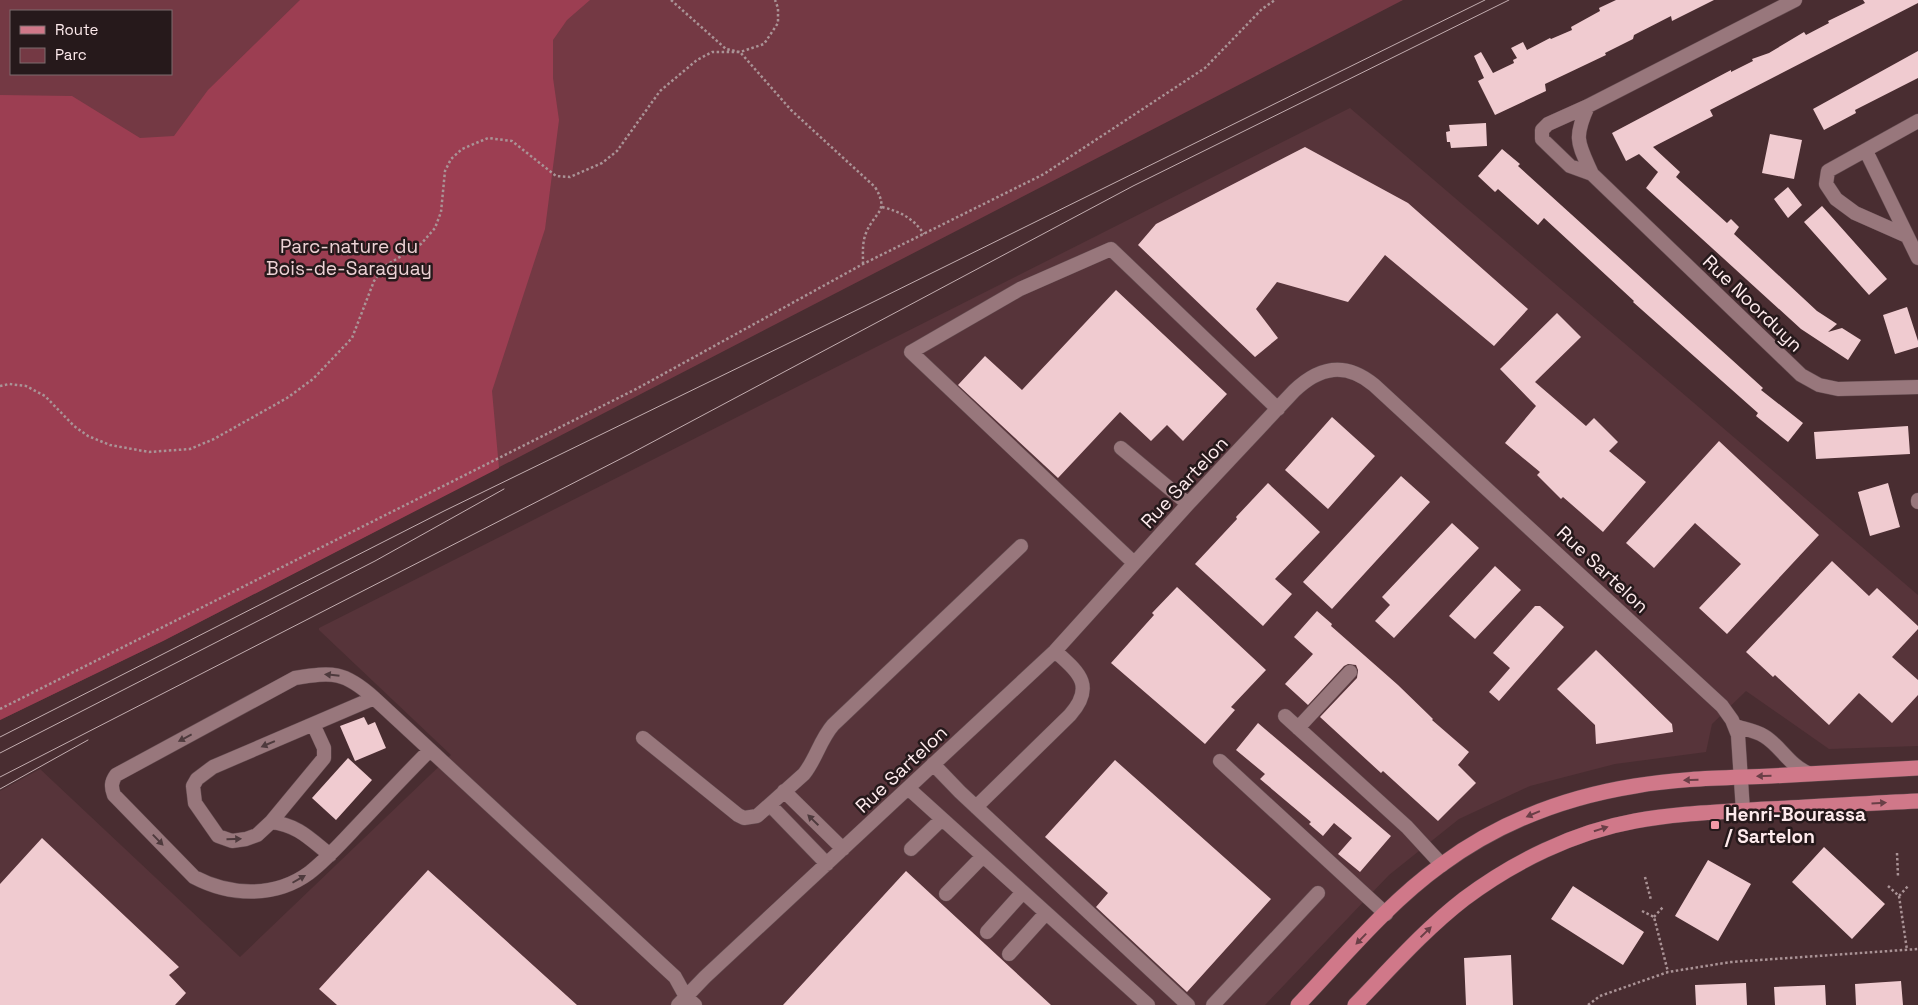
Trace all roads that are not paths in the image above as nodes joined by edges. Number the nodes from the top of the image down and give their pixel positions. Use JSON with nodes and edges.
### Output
{"nodes":[{"id":1,"x":1795,"y":0,"type":"edge"},
{"id":2,"x":1588,"y":106,"type":"junction"},
{"id":3,"x":1918,"y":121,"type":"edge"},
{"id":4,"x":1866,"y":150,"type":"junction"},
{"id":5,"x":1592,"y":174,"type":"junction"},
{"id":6,"x":1907,"y":236,"type":"junction"},
{"id":7,"x":1918,"y":258,"type":"edge"},
{"id":8,"x":1918,"y":387,"type":"edge"},
{"id":9,"x":1278,"y":409,"type":"junction"},
{"id":10,"x":1122,"y":448,"type":"dead end"},
{"id":11,"x":1188,"y":504,"type":"junction"},
{"id":12,"x":1021,"y":546,"type":"dead end"},
{"id":13,"x":1134,"y":563,"type":"junction"},
{"id":14,"x":1055,"y":651,"type":"junction"},
{"id":15,"x":1350,"y":672,"type":"dead end"},
{"id":16,"x":374,"y":698,"type":"junction"},
{"id":17,"x":1285,"y":716,"type":"dead end"},
{"id":18,"x":313,"y":724,"type":"junction"},
{"id":19,"x":1735,"y":726,"type":"junction"},
{"id":20,"x":1298,"y":728,"type":"junction"},
{"id":21,"x":643,"y":738,"type":"dead end"},
{"id":22,"x":430,"y":751,"type":"junction"},
{"id":23,"x":1220,"y":760,"type":"dead end"},
{"id":24,"x":934,"y":764,"type":"junction"},
{"id":25,"x":1918,"y":768,"type":"edge"},
{"id":26,"x":1810,"y":774,"type":"junction"},
{"id":27,"x":1740,"y":777,"type":"junction"},
{"id":28,"x":908,"y":788,"type":"junction"},
{"id":29,"x":784,"y":792,"type":"junction"},
{"id":30,"x":1918,"y":800,"type":"edge"},
{"id":31,"x":770,"y":806,"type":"junction"},
{"id":32,"x":976,"y":807,"type":"junction"},
{"id":33,"x":1742,"y":811,"type":"junction"},
{"id":34,"x":942,"y":819,"type":"junction"},
{"id":35,"x":271,"y":822,"type":"junction"},
{"id":36,"x":843,"y":849,"type":"junction"},
{"id":37,"x":911,"y":849,"type":"dead end"},
{"id":38,"x":330,"y":855,"type":"junction"},
{"id":39,"x":983,"y":856,"type":"junction"},
{"id":40,"x":827,"y":864,"type":"junction"},
{"id":41,"x":1442,"y":865,"type":"junction"},
{"id":42,"x":1023,"y":892,"type":"junction"},
{"id":43,"x":1318,"y":893,"type":"dead end"},
{"id":44,"x":946,"y":894,"type":"dead end"},
{"id":45,"x":1046,"y":913,"type":"junction"},
{"id":46,"x":1386,"y":914,"type":"junction"},
{"id":47,"x":987,"y":932,"type":"dead end"},
{"id":48,"x":1009,"y":954,"type":"dead end"},
{"id":49,"x":686,"y":1002,"type":"edge"},
{"id":50,"x":1140,"y":1002,"type":"edge"},
{"id":51,"x":1188,"y":1005,"type":"edge"},
{"id":52,"x":1213,"y":1005,"type":"edge"},
{"id":53,"x":1298,"y":1005,"type":"edge"},
{"id":54,"x":1355,"y":1005,"type":"edge"}],
"edges":[{"from":1,"to":2,"type":"street","name":"Rue Noorduyn"},
{"from":2,"to":5,"type":"street","name":"Rue Noorduyn"},
{"from":2,"to":5,"type":"street","name":"Rue Noorduyn"},
{"from":3,"to":4,"type":"street"},
{"from":4,"to":6,"type":"street"},
{"from":4,"to":6,"type":"street"},
{"from":5,"to":8,"type":"street","name":"Rue Noorduyn"},
{"from":6,"to":7,"type":"street"},
{"from":9,"to":11,"type":"street","name":"Rue Sartelon"},
{"from":9,"to":13,"type":"street"},
{"from":9,"to":19,"type":"street","name":"Rue Sartelon"},
{"from":10,"to":11,"type":"street"},
{"from":11,"to":13,"type":"street","name":"Rue Sartelon"},
{"from":12,"to":29,"type":"street"},
{"from":13,"to":14,"type":"street","name":"Rue Sartelon"},
{"from":14,"to":24,"type":"street","name":"Rue Sartelon"},
{"from":14,"to":32,"type":"street"},
{"from":15,"to":20,"type":"street"},
{"from":16,"to":18,"type":"street"},
{"from":16,"to":22,"type":"street"},
{"from":16,"to":38,"type":"street","one_way":true},
{"from":17,"to":20,"type":"street"},
{"from":18,"to":35,"type":"street"},
{"from":18,"to":35,"type":"street","one_way":true},
{"from":19,"to":26,"type":"street"},
{"from":19,"to":27,"type":"street","name":"Rue Sartelon"},
{"from":20,"to":41,"type":"street"},
{"from":21,"to":31,"type":"street"},
{"from":22,"to":38,"type":"street"},
{"from":22,"to":49,"type":"street"},
{"from":23,"to":46,"type":"street"},
{"from":24,"to":28,"type":"street","name":"Rue Sartelon"},
{"from":24,"to":32,"type":"street"},
{"from":25,"to":26,"type":"main road"},
{"from":26,"to":27,"type":"main road","one_way":true},
{"from":27,"to":33,"type":"street","name":"Rue Sartelon"},
{"from":27,"to":41,"type":"main road","one_way":true},
{"from":28,"to":34,"type":"street"},
{"from":28,"to":36,"type":"street","name":"Rue Sartelon"},
{"from":29,"to":31,"type":"street"},
{"from":36,"to":29,"type":"street","one_way":true},
{"from":33,"to":30,"type":"main road","one_way":true},
{"from":31,"to":40,"type":"street"},
{"from":32,"to":51,"type":"street"},
{"from":54,"to":33,"type":"main road","one_way":true},
{"from":34,"to":37,"type":"street"},
{"from":34,"to":39,"type":"street"},
{"from":35,"to":38,"type":"street"},
{"from":36,"to":40,"type":"street","name":"Rue Sartelon"},
{"from":39,"to":42,"type":"street"},
{"from":39,"to":44,"type":"street"},
{"from":40,"to":49,"type":"street","name":"Rue Sartelon"},
{"from":41,"to":46,"type":"main road"},
{"from":42,"to":45,"type":"street"},
{"from":42,"to":47,"type":"street"},
{"from":43,"to":52,"type":"street"},
{"from":45,"to":48,"type":"street"},
{"from":45,"to":50,"type":"street"},
{"from":46,"to":53,"type":"main road","one_way":true}]}
